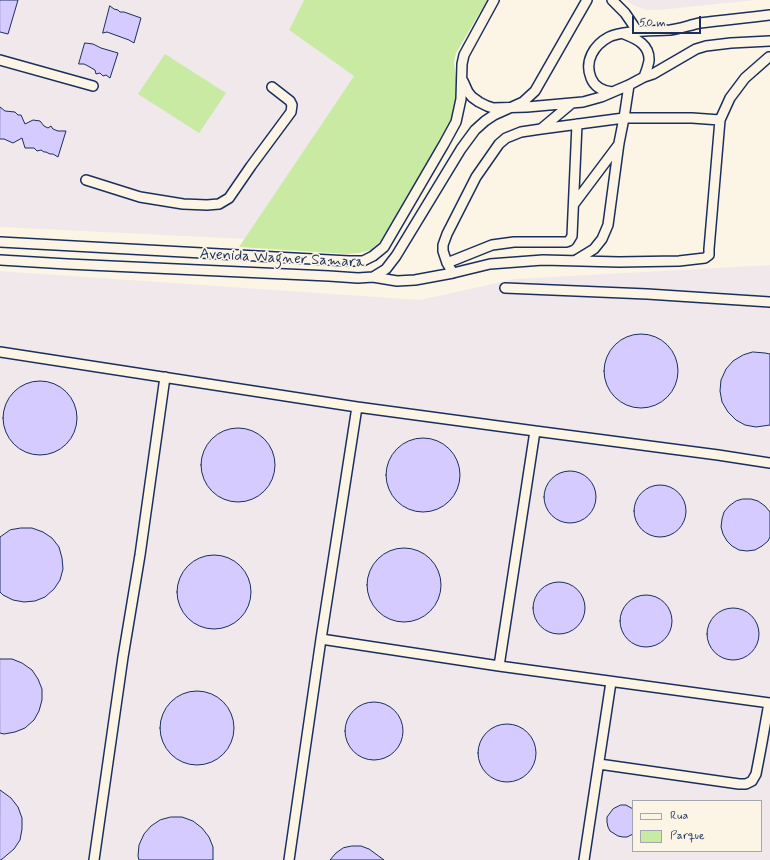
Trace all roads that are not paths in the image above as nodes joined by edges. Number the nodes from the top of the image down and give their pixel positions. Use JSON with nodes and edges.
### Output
{"nodes":[{"id":1,"x":494,"y":0,"type":"edge"},
{"id":2,"x":587,"y":0,"type":"edge"},
{"id":3,"x":612,"y":0,"type":"edge"},
{"id":4,"x":770,"y":15,"type":"edge"},
{"id":5,"x":638,"y":32,"type":"junction"},
{"id":6,"x":624,"y":34,"type":"junction"},
{"id":7,"x":770,"y":41,"type":"edge"},
{"id":8,"x":760,"y":42,"type":"junction"},
{"id":9,"x":770,"y":58,"type":"edge"},
{"id":10,"x":0,"y":60,"type":"edge"},
{"id":11,"x":644,"y":77,"type":"junction"},
{"id":12,"x":462,"y":79,"type":"junction"},
{"id":13,"x":629,"y":85,"type":"junction"},
{"id":14,"x":93,"y":86,"type":"dead end"},
{"id":15,"x":272,"y":87,"type":"dead end"},
{"id":16,"x":612,"y":92,"type":"junction"},
{"id":17,"x":572,"y":103,"type":"junction"},
{"id":18,"x":512,"y":107,"type":"junction"},
{"id":19,"x":624,"y":118,"type":"junction"},
{"id":20,"x":720,"y":120,"type":"junction"},
{"id":21,"x":577,"y":124,"type":"junction"},
{"id":22,"x":541,"y":129,"type":"junction"},
{"id":23,"x":619,"y":143,"type":"junction"},
{"id":24,"x":86,"y":180,"type":"dead end"},
{"id":25,"x":574,"y":204,"type":"junction"},
{"id":26,"x":0,"y":242,"type":"edge"},
{"id":27,"x":0,"y":260,"type":"edge"},
{"id":28,"x":576,"y":261,"type":"junction"},
{"id":29,"x":447,"y":263,"type":"junction"},
{"id":30,"x":453,"y":273,"type":"junction"},
{"id":31,"x":373,"y":277,"type":"junction"},
{"id":32,"x":505,"y":288,"type":"dead end"},
{"id":33,"x":770,"y":302,"type":"edge"},
{"id":34,"x":0,"y":352,"type":"edge"},
{"id":35,"x":165,"y":377,"type":"junction"},
{"id":36,"x":357,"y":406,"type":"junction"},
{"id":37,"x":535,"y":431,"type":"junction"},
{"id":38,"x":770,"y":463,"type":"edge"},
{"id":39,"x":321,"y":638,"type":"junction"},
{"id":40,"x":499,"y":666,"type":"junction"},
{"id":41,"x":611,"y":682,"type":"junction"},
{"id":42,"x":770,"y":703,"type":"edge"},
{"id":43,"x":599,"y":764,"type":"junction"},
{"id":44,"x":94,"y":860,"type":"edge"},
{"id":45,"x":290,"y":860,"type":"edge"},
{"id":46,"x":584,"y":860,"type":"edge"}],
"edges":[{"from":1,"to":12,"type":"street","name":"Avenida Wagner Samara"},
{"from":2,"to":18,"type":"street","name":"Avenida Wagner Samara"},
{"from":3,"to":5,"type":"street"},
{"from":4,"to":5,"type":"street"},
{"from":5,"to":6,"type":"street"},
{"from":6,"to":11,"type":"street"},
{"from":6,"to":16,"type":"street"},
{"from":7,"to":8,"type":"street"},
{"from":8,"to":9,"type":"street"},
{"from":8,"to":11,"type":"street"},
{"from":9,"to":20,"type":"street"},
{"from":10,"to":14,"type":"street"},
{"from":11,"to":13,"type":"street"},
{"from":12,"to":18,"type":"street"},
{"from":12,"to":26,"type":"street","name":"Avenida Wagner Samara"},
{"from":13,"to":16,"type":"street"},
{"from":13,"to":19,"type":"street"},
{"from":15,"to":24,"type":"street"},
{"from":16,"to":17,"type":"street"},
{"from":17,"to":18,"type":"street"},
{"from":17,"to":22,"type":"street"},
{"from":18,"to":31,"type":"street","name":"Avenida Wagner Samara"},
{"from":19,"to":20,"type":"street"},
{"from":19,"to":21,"type":"street"},
{"from":19,"to":23,"type":"street"},
{"from":20,"to":28,"type":"street"},
{"from":21,"to":22,"type":"street"},
{"from":21,"to":25,"type":"street"},
{"from":22,"to":29,"type":"street"},
{"from":23,"to":25,"type":"street"},
{"from":23,"to":28,"type":"street"},
{"from":25,"to":29,"type":"street"},
{"from":27,"to":31,"type":"street","name":"Avenida Wagner Samara"},
{"from":28,"to":30,"type":"street"},
{"from":29,"to":30,"type":"street"},
{"from":30,"to":31,"type":"street"},
{"from":32,"to":33,"type":"street"},
{"from":34,"to":35,"type":"street"},
{"from":35,"to":36,"type":"street"},
{"from":35,"to":44,"type":"street"},
{"from":36,"to":37,"type":"street"},
{"from":36,"to":39,"type":"street"},
{"from":37,"to":38,"type":"street"},
{"from":37,"to":40,"type":"street"},
{"from":39,"to":40,"type":"street"},
{"from":39,"to":45,"type":"street"},
{"from":40,"to":41,"type":"street"},
{"from":41,"to":42,"type":"street"},
{"from":41,"to":43,"type":"street"},
{"from":42,"to":43,"type":"street"},
{"from":43,"to":46,"type":"street"}]}
